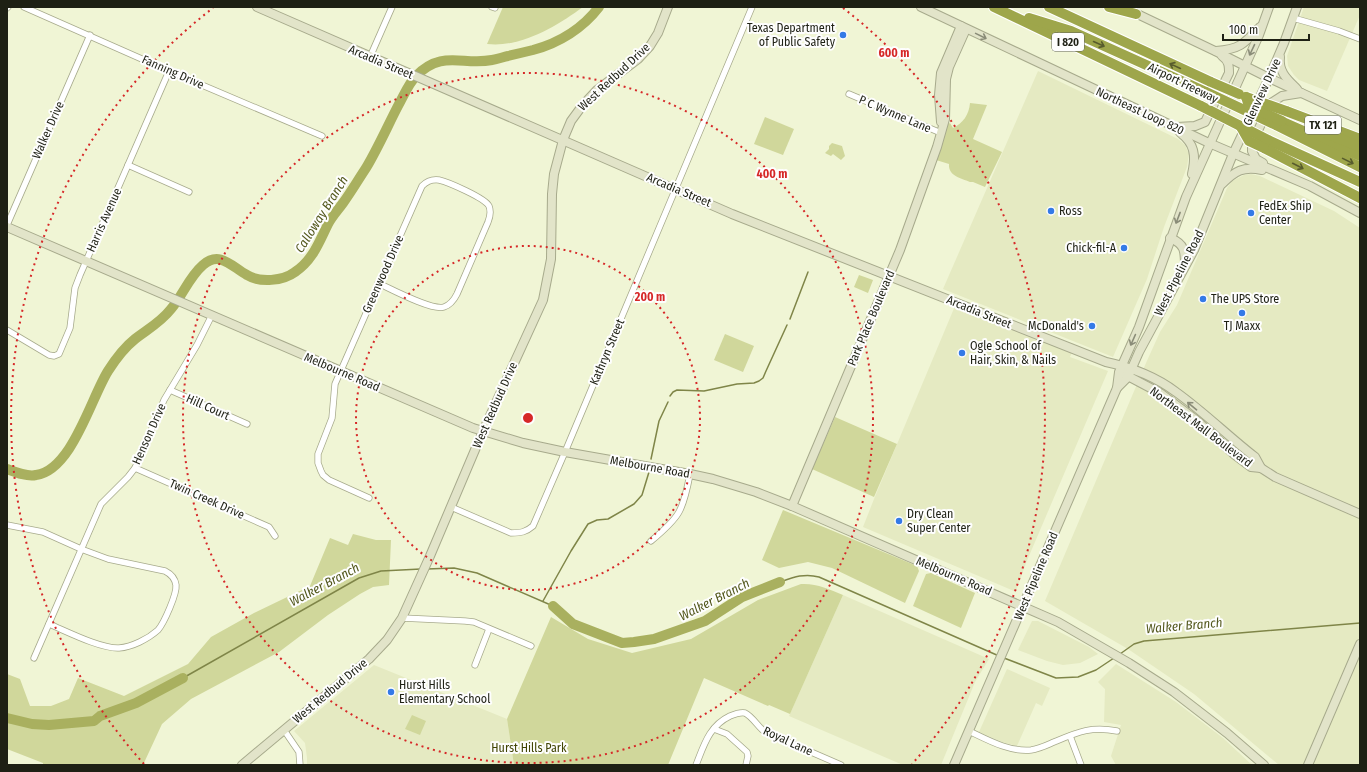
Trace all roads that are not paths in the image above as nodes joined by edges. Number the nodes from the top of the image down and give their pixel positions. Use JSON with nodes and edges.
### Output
{"nodes":[{"id":1,"x":24,"y":7,"type":"edge"},
{"id":2,"x":257,"y":7,"type":"edge"},
{"id":3,"x":392,"y":7,"type":"edge"},
{"id":4,"x":668,"y":7,"type":"edge"},
{"id":5,"x":752,"y":7,"type":"edge"},
{"id":6,"x":920,"y":7,"type":"edge"},
{"id":7,"x":996,"y":7,"type":"edge"},
{"id":8,"x":1049,"y":7,"type":"edge"},
{"id":9,"x":1109,"y":7,"type":"edge"},
{"id":10,"x":1121,"y":7,"type":"edge"},
{"id":11,"x":1269,"y":7,"type":"edge"},
{"id":12,"x":1296,"y":7,"type":"edge"},
{"id":13,"x":1136,"y":14,"type":"junction"},
{"id":14,"x":1293,"y":18,"type":"junction"},
{"id":15,"x":1263,"y":25,"type":"junction"},
{"id":16,"x":964,"y":28,"type":"junction"},
{"id":17,"x":90,"y":36,"type":"junction"},
{"id":18,"x":1360,"y":39,"type":"edge"},
{"id":19,"x":1284,"y":43,"type":"junction"},
{"id":20,"x":1215,"y":51,"type":"junction"},
{"id":21,"x":370,"y":57,"type":"junction"},
{"id":22,"x":1244,"y":66,"type":"junction"},
{"id":23,"x":169,"y":71,"type":"junction"},
{"id":24,"x":1269,"y":78,"type":"junction"},
{"id":25,"x":1301,"y":93,"type":"junction"},
{"id":26,"x":850,"y":94,"type":"dead end"},
{"id":27,"x":1246,"y":96,"type":"junction"},
{"id":28,"x":1286,"y":111,"type":"junction"},
{"id":29,"x":1360,"y":120,"type":"edge"},
{"id":30,"x":1279,"y":123,"type":"junction"},
{"id":31,"x":1176,"y":127,"type":"junction"},
{"id":32,"x":942,"y":130,"type":"junction"},
{"id":33,"x":322,"y":136,"type":"dead end"},
{"id":34,"x":1360,"y":139,"type":"edge"},
{"id":35,"x":563,"y":140,"type":"junction"},
{"id":36,"x":1209,"y":144,"type":"junction"},
{"id":37,"x":1266,"y":144,"type":"junction"},
{"id":38,"x":1360,"y":147,"type":"edge"},
{"id":39,"x":1233,"y":154,"type":"junction"},
{"id":40,"x":1360,"y":156,"type":"edge"},
{"id":41,"x":128,"y":165,"type":"junction"},
{"id":42,"x":1360,"y":167,"type":"edge"},
{"id":43,"x":1271,"y":171,"type":"junction"},
{"id":44,"x":1282,"y":175,"type":"junction"},
{"id":45,"x":1360,"y":182,"type":"edge"},
{"id":46,"x":1218,"y":188,"type":"junction"},
{"id":47,"x":676,"y":189,"type":"junction"},
{"id":48,"x":189,"y":192,"type":"dead end"},
{"id":49,"x":1186,"y":197,"type":"junction"},
{"id":50,"x":1360,"y":198,"type":"edge"},
{"id":51,"x":1360,"y":213,"type":"edge"},
{"id":52,"x":7,"y":226,"type":"edge"},
{"id":53,"x":1170,"y":238,"type":"junction"},
{"id":54,"x":86,"y":261,"type":"junction"},
{"id":55,"x":1185,"y":267,"type":"junction"},
{"id":56,"x":889,"y":276,"type":"junction"},
{"id":57,"x":378,"y":283,"type":"junction"},
{"id":58,"x":212,"y":315,"type":"junction"},
{"id":59,"x":7,"y":330,"type":"edge"},
{"id":60,"x":1121,"y":369,"type":"junction"},
{"id":61,"x":341,"y":371,"type":"junction"},
{"id":62,"x":1130,"y":373,"type":"junction"},
{"id":63,"x":1117,"y":388,"type":"junction"},
{"id":64,"x":170,"y":390,"type":"junction"},
{"id":65,"x":247,"y":424,"type":"dead end"},
{"id":66,"x":483,"y":431,"type":"junction"},
{"id":67,"x":565,"y":452,"type":"junction"},
{"id":68,"x":135,"y":468,"type":"junction"},
{"id":69,"x":690,"y":474,"type":"junction"},
{"id":70,"x":369,"y":498,"type":"dead end"},
{"id":71,"x":792,"y":506,"type":"junction"},
{"id":72,"x":451,"y":507,"type":"junction"},
{"id":73,"x":1360,"y":514,"type":"edge"},
{"id":74,"x":7,"y":525,"type":"edge"},
{"id":75,"x":275,"y":536,"type":"dead end"},
{"id":76,"x":651,"y":541,"type":"dead end"},
{"id":77,"x":81,"y":549,"type":"junction"},
{"id":78,"x":1023,"y":606,"type":"junction"},
{"id":79,"x":402,"y":618,"type":"junction"},
{"id":80,"x":49,"y":624,"type":"junction"},
{"id":81,"x":489,"y":629,"type":"junction"},
{"id":82,"x":1360,"y":644,"type":"edge"},
{"id":83,"x":531,"y":646,"type":"dead end"},
{"id":84,"x":34,"y":658,"type":"dead end"},
{"id":85,"x":474,"y":665,"type":"dead end"},
{"id":86,"x":714,"y":729,"type":"junction"},
{"id":87,"x":284,"y":730,"type":"junction"},
{"id":88,"x":969,"y":731,"type":"junction"},
{"id":89,"x":1117,"y":732,"type":"dead end"},
{"id":90,"x":1070,"y":736,"type":"junction"},
{"id":91,"x":242,"y":765,"type":"edge"},
{"id":92,"x":300,"y":765,"type":"edge"},
{"id":93,"x":696,"y":765,"type":"edge"},
{"id":94,"x":746,"y":765,"type":"edge"},
{"id":95,"x":841,"y":765,"type":"edge"},
{"id":96,"x":954,"y":765,"type":"edge"},
{"id":97,"x":1081,"y":765,"type":"edge"},
{"id":98,"x":1264,"y":765,"type":"edge"},
{"id":99,"x":1308,"y":765,"type":"edge"}],
"edges":[{"from":1,"to":17,"type":"street","name":"Fanning Drive"},
{"from":2,"to":21,"type":"street","name":"Arcadia Street"},
{"from":3,"to":21,"type":"street"},
{"from":4,"to":35,"type":"street","name":"West Redbud Drive"},
{"from":5,"to":47,"type":"street","name":"Kathryn Street"},
{"from":6,"to":16,"type":"street","name":"Northeast Loop 820"},
{"from":7,"to":30,"type":"highway","one_way":true,"bridge":true},
{"from":7,"to":37,"type":"highway","name":"Airport Freeway","number":"I 820","bridge":true},
{"from":27,"to":8,"type":"highway","name":"Airport Freeway","number":"I 820","one_way":true,"bridge":true},
{"from":9,"to":13,"type":"highway"},
{"from":10,"to":13,"type":"street"},
{"from":11,"to":15,"type":"street"},
{"from":12,"to":14,"type":"street","name":"Glenview Drive"},
{"from":13,"to":20,"type":"street"},
{"from":14,"to":18,"type":"street"},
{"from":14,"to":19,"type":"street","name":"Glenview Drive"},
{"from":15,"to":20,"type":"street"},
{"from":15,"to":22,"type":"street","one_way":true},
{"from":16,"to":31,"type":"street","name":"Northeast Loop 820","one_way":true},
{"from":16,"to":32,"type":"street","name":"Park Place Boulevard"},
{"from":17,"to":23,"type":"street","name":"Fanning Drive"},
{"from":17,"to":52,"type":"street","name":"Walker Drive"},
{"from":19,"to":24,"type":"street","name":"Glenview Drive"},
{"from":19,"to":25,"type":"street"},
{"from":20,"to":22,"type":"street"},
{"from":20,"to":31,"type":"street"},
{"from":21,"to":35,"type":"street","name":"Arcadia Street"},
{"from":22,"to":24,"type":"street"},
{"from":22,"to":36,"type":"street"},
{"from":23,"to":33,"type":"street","name":"Fanning Drive"},
{"from":23,"to":41,"type":"street","name":"Harris Avenue"},
{"from":24,"to":25,"type":"street"},
{"from":24,"to":39,"type":"street","name":"Glenview Drive"},
{"from":25,"to":29,"type":"street"},
{"from":25,"to":44,"type":"street"},
{"from":26,"to":32,"type":"street","name":"P C Wynne Lane"},
{"from":27,"to":28,"type":"highway","name":"Airport Freeway","number":"TX 121","bridge":true},
{"from":27,"to":30,"type":"highway","number":"I 820","bridge":true},
{"from":28,"to":34,"type":"highway","name":"Airport Freeway","number":"TX 121"},
{"from":28,"to":38,"type":"highway"},
{"from":30,"to":40,"type":"highway","number":"I 820"},
{"from":30,"to":42,"type":"highway","one_way":true},
{"from":31,"to":36,"type":"street","name":"Northeast Loop 820"},
{"from":31,"to":49,"type":"street"},
{"from":32,"to":56,"type":"street","name":"Park Place Boulevard"},
{"from":35,"to":47,"type":"street","name":"Arcadia Street"},
{"from":35,"to":66,"type":"street","name":"West Redbud Drive"},
{"from":36,"to":39,"type":"street","name":"Northeast Loop 820"},
{"from":36,"to":49,"type":"street","name":"West Pipeline Road"},
{"from":37,"to":45,"type":"highway","name":"Airport Freeway","number":"I 820"},
{"from":37,"to":50,"type":"highway","one_way":true},
{"from":39,"to":43,"type":"street","name":"Northeast Loop 820"},
{"from":39,"to":46,"type":"street","name":"West Pipeline Road"},
{"from":41,"to":48,"type":"street"},
{"from":41,"to":54,"type":"street","name":"Harris Avenue"},
{"from":43,"to":44,"type":"street","name":"Northeast Loop 820"},
{"from":43,"to":46,"type":"street"},
{"from":44,"to":51,"type":"street","name":"Northeast Loop 820"},
{"from":46,"to":55,"type":"street","name":"West Pipeline Road"},
{"from":47,"to":56,"type":"street","name":"Arcadia Street"},
{"from":47,"to":67,"type":"street","name":"Kathryn Street"},
{"from":49,"to":53,"type":"street","name":"West Pipeline Road","one_way":true},
{"from":52,"to":54,"type":"street","name":"Melbourne Road"},
{"from":53,"to":55,"type":"street"},
{"from":53,"to":60,"type":"street","name":"West Pipeline Road","one_way":true},
{"from":54,"to":58,"type":"street","name":"Melbourne Road"},
{"from":54,"to":59,"type":"street","name":"Harris Avenue"},
{"from":55,"to":62,"type":"street","name":"West Pipeline Road"},
{"from":56,"to":60,"type":"street","name":"Arcadia Street"},
{"from":56,"to":71,"type":"street","name":"Park Place Boulevard"},
{"from":57,"to":57,"type":"street","name":"Greenwood Drive"},
{"from":57,"to":61,"type":"street","name":"Greenwood Drive"},
{"from":58,"to":61,"type":"street","name":"Melbourne Road"},
{"from":58,"to":64,"type":"street","name":"Henson Drive"},
{"from":60,"to":62,"type":"street","name":"Northeast Mall Boulevard"},
{"from":60,"to":63,"type":"street","name":"West Pipeline Road"},
{"from":61,"to":66,"type":"street","name":"Melbourne Road"},
{"from":61,"to":70,"type":"street","name":"Greenwood Drive"},
{"from":62,"to":63,"type":"street","name":"West Pipeline Road"},
{"from":62,"to":73,"type":"street","name":"Northeast Mall Boulevard"},
{"from":63,"to":78,"type":"street","name":"West Pipeline Road"},
{"from":64,"to":65,"type":"street","name":"Hill Court"},
{"from":64,"to":68,"type":"street","name":"Henson Drive"},
{"from":66,"to":67,"type":"street","name":"Melbourne Road"},
{"from":66,"to":72,"type":"street","name":"West Redbud Drive"},
{"from":67,"to":69,"type":"street","name":"Melbourne Road"},
{"from":67,"to":72,"type":"street","name":"Kathryn Street"},
{"from":68,"to":75,"type":"street","name":"Twin Creek Drive"},
{"from":68,"to":77,"type":"street","name":"Henson Drive"},
{"from":69,"to":71,"type":"street","name":"Melbourne Road"},
{"from":69,"to":76,"type":"street"},
{"from":71,"to":78,"type":"street","name":"Melbourne Road"},
{"from":72,"to":79,"type":"street","name":"West Redbud Drive"},
{"from":74,"to":77,"type":"street"},
{"from":77,"to":80,"type":"street","name":"Henson Drive"},
{"from":77,"to":80,"type":"street"},
{"from":78,"to":88,"type":"street","name":"West Pipeline Road"},
{"from":78,"to":98,"type":"street","name":"Melbourne Road"},
{"from":79,"to":81,"type":"street"},
{"from":79,"to":87,"type":"street","name":"West Redbud Drive"},
{"from":80,"to":84,"type":"street","name":"Henson Drive"},
{"from":81,"to":83,"type":"street"},
{"from":81,"to":85,"type":"street"},
{"from":82,"to":99,"type":"street"},
{"from":86,"to":93,"type":"street","name":"Royal Lane"},
{"from":86,"to":94,"type":"street"},
{"from":86,"to":95,"type":"street","name":"Royal Lane"},
{"from":87,"to":91,"type":"street","name":"West Redbud Drive"},
{"from":87,"to":92,"type":"street"},
{"from":88,"to":90,"type":"street"},
{"from":88,"to":96,"type":"street","name":"West Pipeline Road"},
{"from":89,"to":90,"type":"street"},
{"from":90,"to":97,"type":"street"}]}
